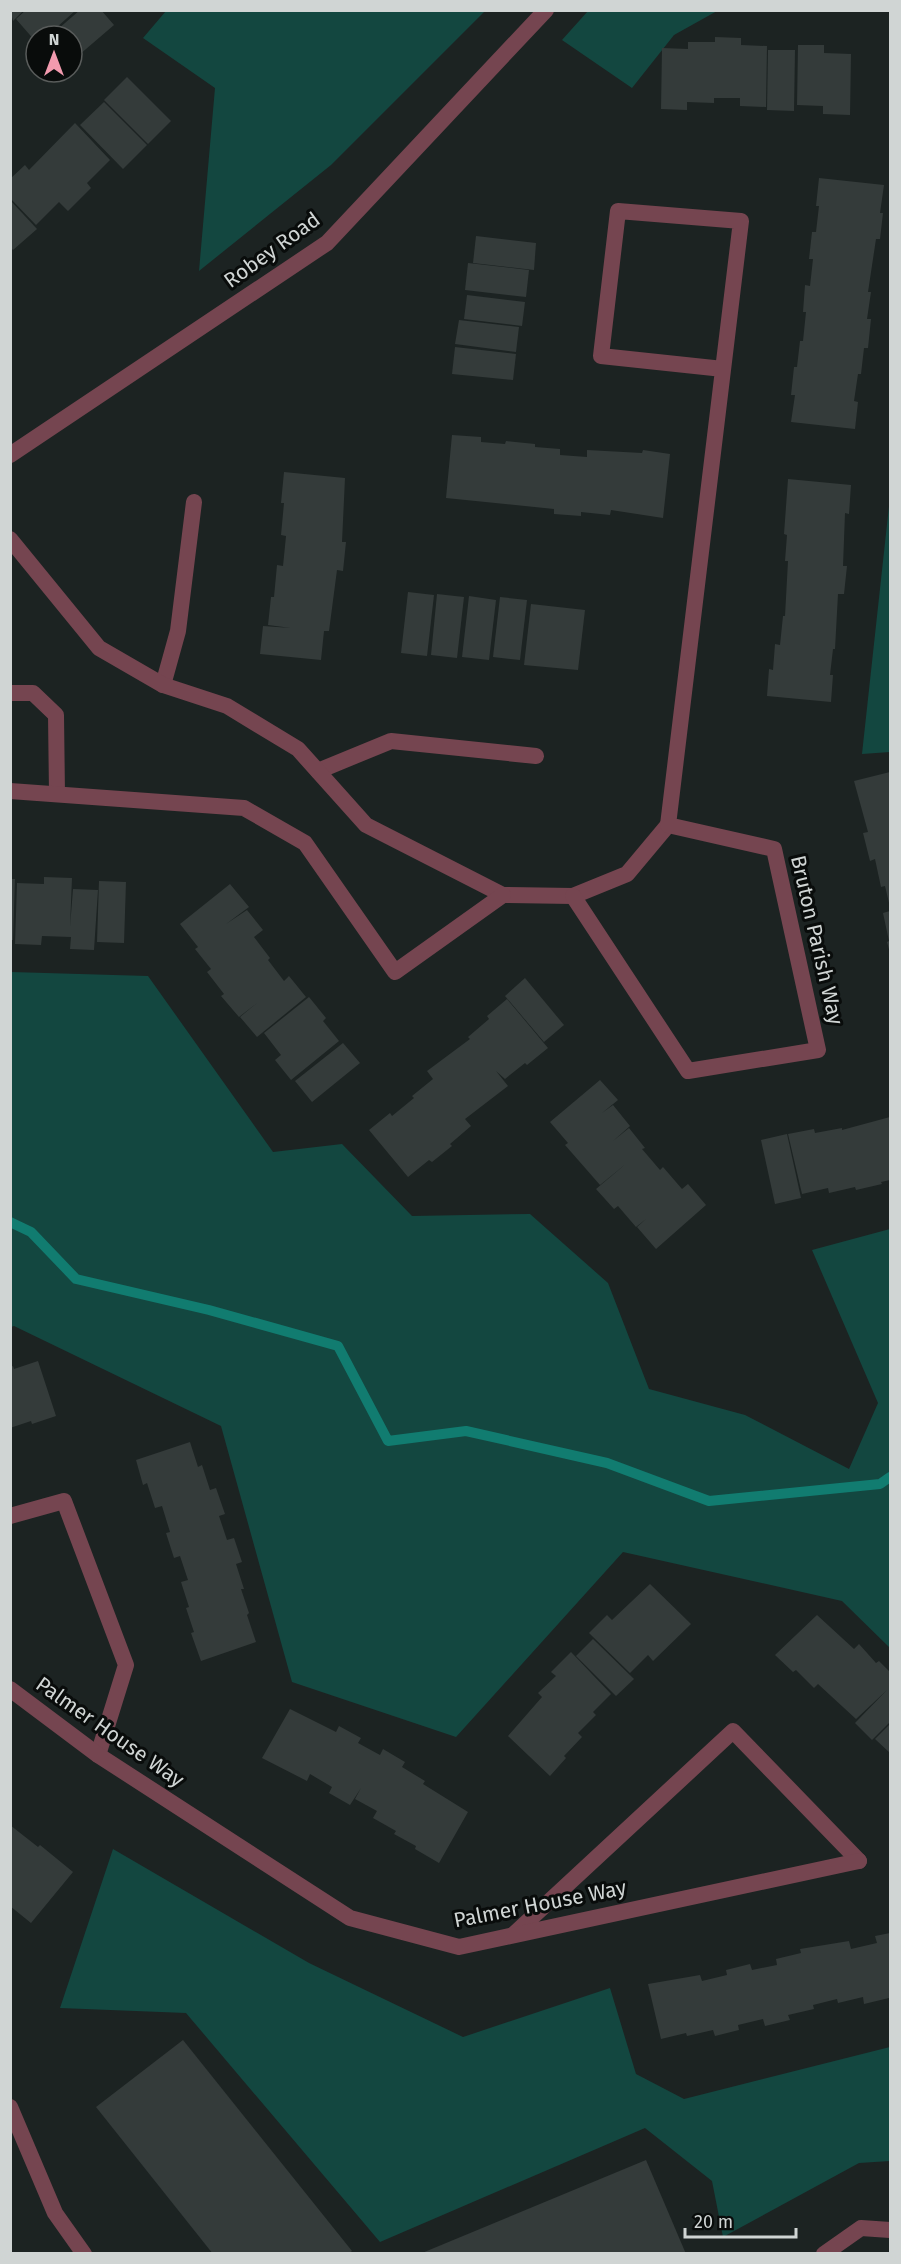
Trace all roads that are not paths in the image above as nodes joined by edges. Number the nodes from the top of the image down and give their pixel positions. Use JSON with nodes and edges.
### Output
{"nodes":[{"id":1,"x":546,"y":10,"type":"edge"},
{"id":2,"x":723,"y":369,"type":"junction"},
{"id":3,"x":10,"y":455,"type":"edge"},
{"id":4,"x":194,"y":502,"type":"dead end"},
{"id":5,"x":10,"y":539,"type":"edge"},
{"id":6,"x":163,"y":685,"type":"junction"},
{"id":7,"x":10,"y":693,"type":"edge"},
{"id":8,"x":537,"y":756,"type":"dead end"},
{"id":9,"x":318,"y":771,"type":"junction"},
{"id":10,"x":10,"y":791,"type":"edge"},
{"id":11,"x":57,"y":794,"type":"junction"},
{"id":12,"x":668,"y":825,"type":"junction"},
{"id":13,"x":503,"y":895,"type":"junction"},
{"id":14,"x":573,"y":896,"type":"junction"},
{"id":15,"x":10,"y":1516,"type":"edge"},
{"id":16,"x":10,"y":1689,"type":"edge"},
{"id":17,"x":98,"y":1755,"type":"junction"},
{"id":18,"x":513,"y":1935,"type":"junction"},
{"id":19,"x":10,"y":2107,"type":"edge"},
{"id":20,"x":891,"y":2230,"type":"edge"},
{"id":21,"x":84,"y":2253,"type":"edge"},
{"id":22,"x":825,"y":2253,"type":"edge"}],
"edges":[{"from":1,"to":3,"type":"street","name":"Robey Road"},
{"from":2,"to":2,"type":"street"},
{"from":2,"to":12,"type":"street"},
{"from":4,"to":6,"type":"street"},
{"from":5,"to":6,"type":"street"},
{"from":6,"to":9,"type":"street"},
{"from":7,"to":11,"type":"street"},
{"from":8,"to":9,"type":"street"},
{"from":9,"to":13,"type":"street"},
{"from":10,"to":11,"type":"street"},
{"from":11,"to":13,"type":"street"},
{"from":12,"to":14,"type":"street"},
{"from":12,"to":14,"type":"street","name":"Bruton Parish Way"},
{"from":13,"to":14,"type":"street"},
{"from":15,"to":17,"type":"street"},
{"from":16,"to":17,"type":"street","name":"Palmer House Way"},
{"from":17,"to":18,"type":"street","name":"Palmer House Way"},
{"from":18,"to":18,"type":"street","name":"Palmer House Way"},
{"from":19,"to":21,"type":"street"},
{"from":20,"to":22,"type":"street"}]}
